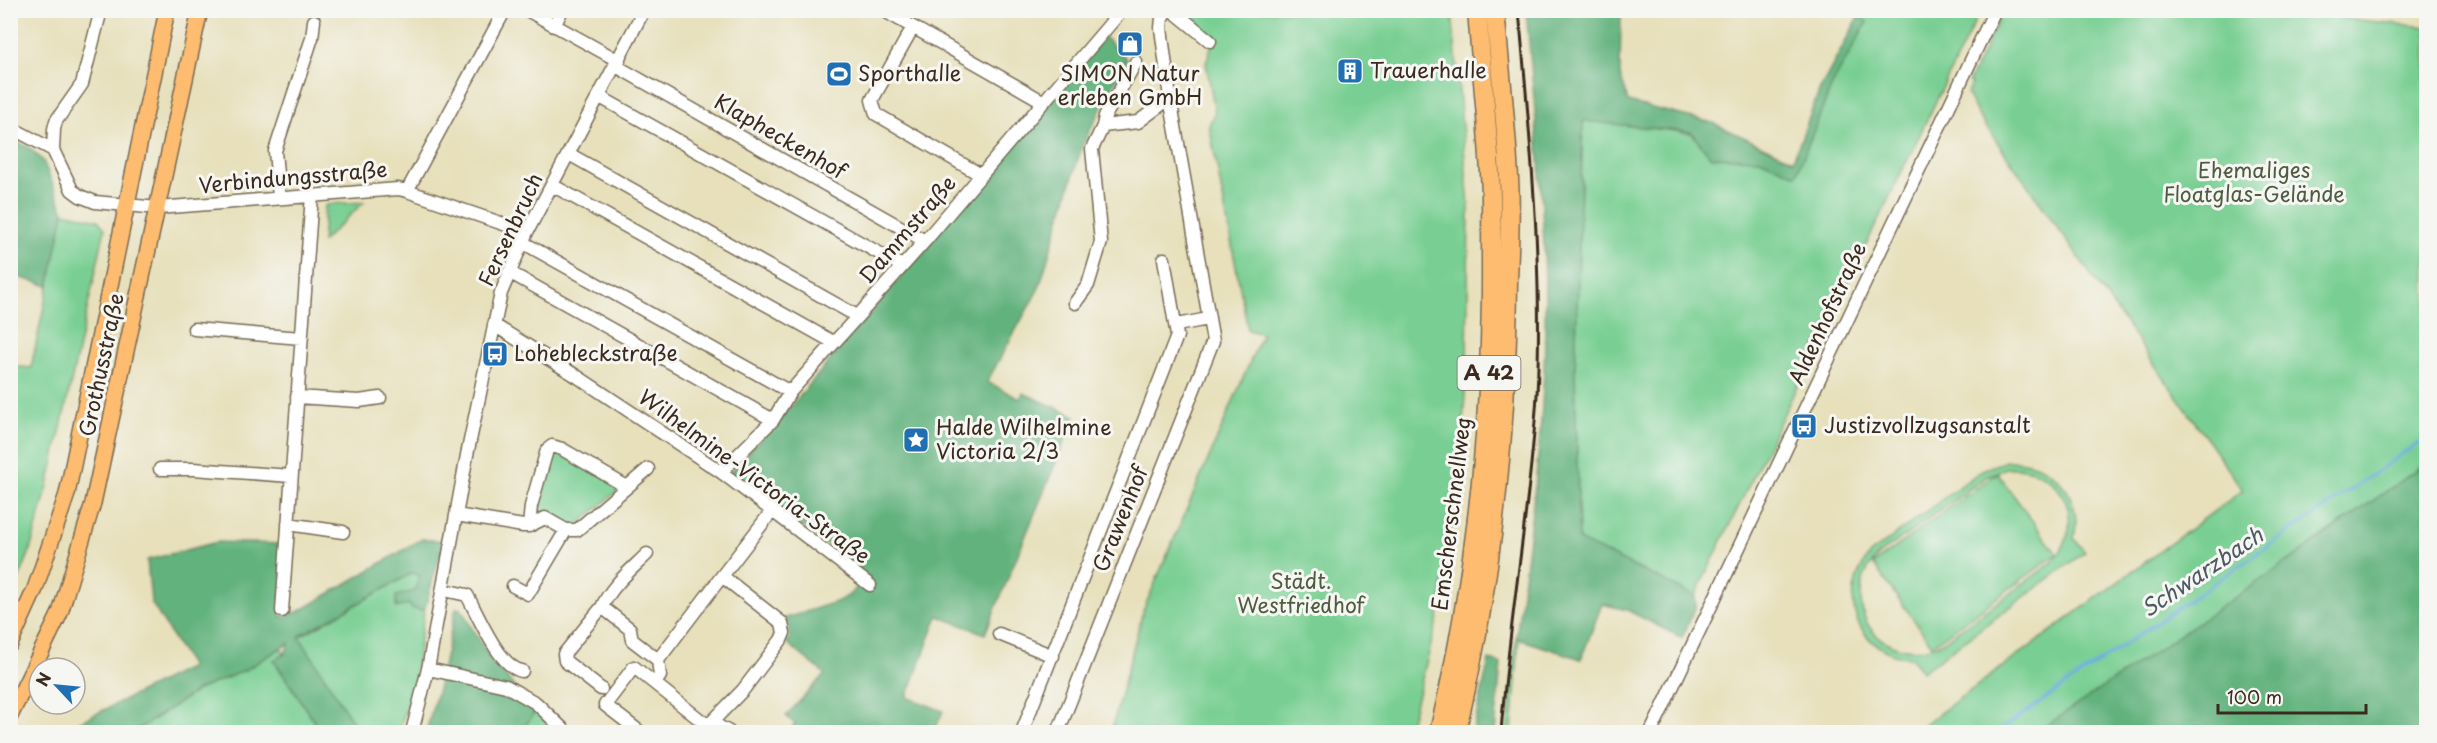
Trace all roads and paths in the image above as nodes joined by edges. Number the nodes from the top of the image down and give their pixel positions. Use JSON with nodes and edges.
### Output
{"nodes":[{"id":1,"x":100,"y":10,"type":"edge"},
{"id":2,"x":167,"y":10,"type":"edge"},
{"id":3,"x":200,"y":10,"type":"edge"},
{"id":4,"x":505,"y":10,"type":"edge"},
{"id":5,"x":527,"y":10,"type":"edge"},
{"id":6,"x":562,"y":10,"type":"edge"},
{"id":7,"x":644,"y":10,"type":"edge"},
{"id":8,"x":883,"y":10,"type":"edge"},
{"id":9,"x":1122,"y":10,"type":"edge"},
{"id":10,"x":1166,"y":10,"type":"edge"},
{"id":11,"x":1172,"y":10,"type":"edge"},
{"id":12,"x":1477,"y":10,"type":"edge"},
{"id":13,"x":1495,"y":10,"type":"edge"},
{"id":14,"x":1995,"y":10,"type":"edge"},
{"id":15,"x":314,"y":21,"type":"dead end"},
{"id":16,"x":554,"y":26,"type":"junction"},
{"id":17,"x":913,"y":27,"type":"junction"},
{"id":18,"x":1210,"y":41,"type":"dead end"},
{"id":19,"x":1136,"y":62,"type":"dead end"},
{"id":20,"x":617,"y":64,"type":"junction"},
{"id":21,"x":600,"y":97,"type":"junction"},
{"id":22,"x":1170,"y":98,"type":"junction"},
{"id":23,"x":1044,"y":102,"type":"junction"},
{"id":24,"x":1103,"y":126,"type":"junction"},
{"id":25,"x":10,"y":127,"type":"edge"},
{"id":26,"x":53,"y":150,"type":"junction"},
{"id":27,"x":569,"y":154,"type":"junction"},
{"id":28,"x":981,"y":176,"type":"junction"},
{"id":29,"x":552,"y":185,"type":"junction"},
{"id":30,"x":407,"y":191,"type":"junction"},
{"id":31,"x":312,"y":195,"type":"junction"},
{"id":32,"x":279,"y":198,"type":"junction"},
{"id":33,"x":126,"y":205,"type":"junction"},
{"id":34,"x":158,"y":208,"type":"junction"},
{"id":35,"x":525,"y":237,"type":"junction"},
{"id":36,"x":925,"y":242,"type":"junction"},
{"id":37,"x":1164,"y":260,"type":"dead end"},
{"id":38,"x":902,"y":267,"type":"junction"},
{"id":39,"x":509,"y":272,"type":"junction"},
{"id":40,"x":1075,"y":303,"type":"dead end"},
{"id":41,"x":856,"y":316,"type":"junction"},
{"id":42,"x":1208,"y":319,"type":"junction"},
{"id":43,"x":494,"y":325,"type":"junction"},
{"id":44,"x":1177,"y":326,"type":"junction"},
{"id":45,"x":194,"y":329,"type":"dead end"},
{"id":46,"x":301,"y":338,"type":"junction"},
{"id":47,"x":833,"y":342,"type":"junction"},
{"id":48,"x":790,"y":392,"type":"junction"},
{"id":49,"x":297,"y":397,"type":"junction"},
{"id":50,"x":380,"y":398,"type":"dead end"},
{"id":51,"x":773,"y":420,"type":"junction"},
{"id":52,"x":160,"y":469,"type":"dead end"},
{"id":53,"x":648,"y":469,"type":"dead end"},
{"id":54,"x":721,"y":472,"type":"junction"},
{"id":55,"x":291,"y":476,"type":"junction"},
{"id":56,"x":627,"y":487,"type":"junction"},
{"id":57,"x":772,"y":511,"type":"junction"},
{"id":58,"x":456,"y":515,"type":"junction"},
{"id":59,"x":288,"y":524,"type":"junction"},
{"id":60,"x":529,"y":526,"type":"junction"},
{"id":61,"x":566,"y":530,"type":"junction"},
{"id":62,"x":343,"y":532,"type":"dead end"},
{"id":63,"x":647,"y":554,"type":"dead end"},
{"id":64,"x":722,"y":576,"type":"junction"},
{"id":65,"x":870,"y":585,"type":"dead end"},
{"id":66,"x":513,"y":586,"type":"dead end"},
{"id":67,"x":444,"y":590,"type":"junction"},
{"id":68,"x":602,"y":607,"type":"junction"},
{"id":69,"x":282,"y":611,"type":"dead end"},
{"id":70,"x":999,"y":634,"type":"dead end"},
{"id":71,"x":10,"y":644,"type":"edge"},
{"id":72,"x":1053,"y":656,"type":"junction"},
{"id":73,"x":658,"y":660,"type":"junction"},
{"id":74,"x":428,"y":669,"type":"junction"},
{"id":75,"x":522,"y":671,"type":"dead end"},
{"id":76,"x":654,"y":683,"type":"junction"},
{"id":77,"x":601,"y":689,"type":"dead end"},
{"id":78,"x":10,"y":717,"type":"edge"},
{"id":79,"x":707,"y":727,"type":"edge"},
{"id":80,"x":412,"y":732,"type":"edge"},
{"id":81,"x":566,"y":732,"type":"edge"},
{"id":82,"x":640,"y":732,"type":"edge"},
{"id":83,"x":729,"y":732,"type":"edge"},
{"id":84,"x":1022,"y":732,"type":"edge"},
{"id":85,"x":1058,"y":732,"type":"edge"},
{"id":86,"x":1439,"y":732,"type":"edge"},
{"id":87,"x":1456,"y":732,"type":"edge"},
{"id":88,"x":1651,"y":732,"type":"edge"}],
"edges":[{"from":1,"to":26,"type":"street"},
{"from":2,"to":33,"type":"main road","name":"Grothusstraße"},
{"from":3,"to":34,"type":"main road","name":"Grothusstraße"},
{"from":4,"to":30,"type":"street"},
{"from":5,"to":16,"type":"street","name":"Klapheckenhof"},
{"from":6,"to":16,"type":"street"},
{"from":7,"to":20,"type":"street","name":"Fersenbruch"},
{"from":8,"to":17,"type":"street"},
{"from":9,"to":23,"type":"street","name":"Dammstraße"},
{"from":10,"to":22,"type":"street","name":"Grawenhof"},
{"from":11,"to":18,"type":"street"},
{"from":12,"to":86,"type":"highway","name":"Emscherschnellweg","number":"A 42"},
{"from":13,"to":87,"type":"highway","name":"Emscherschnellweg","number":"A 42"},
{"from":14,"to":88,"type":"street","name":"Aldenhofstraße"},
{"from":15,"to":32,"type":"street"},
{"from":16,"to":20,"type":"street","name":"Klapheckenhof"},
{"from":17,"to":23,"type":"street"},
{"from":17,"to":28,"type":"street"},
{"from":19,"to":24,"type":"street"},
{"from":20,"to":21,"type":"street","name":"Fersenbruch"},
{"from":20,"to":36,"type":"street","name":"Klapheckenhof"},
{"from":21,"to":27,"type":"street","name":"Fersenbruch"},
{"from":21,"to":38,"type":"street"},
{"from":22,"to":24,"type":"street"},
{"from":22,"to":42,"type":"street","name":"Grawenhof"},
{"from":23,"to":28,"type":"street","name":"Dammstraße"},
{"from":24,"to":40,"type":"street"},
{"from":25,"to":26,"type":"street"},
{"from":26,"to":33,"type":"street","name":"Verbindungsstraße"},
{"from":27,"to":29,"type":"street","name":"Fersenbruch"},
{"from":27,"to":41,"type":"street"},
{"from":28,"to":36,"type":"street","name":"Dammstraße"},
{"from":29,"to":35,"type":"street","name":"Fersenbruch"},
{"from":29,"to":47,"type":"street"},
{"from":30,"to":31,"type":"street","name":"Verbindungsstraße"},
{"from":30,"to":35,"type":"street","name":"Verbindungsstraße"},
{"from":31,"to":32,"type":"street","name":"Verbindungsstraße"},
{"from":31,"to":46,"type":"street"},
{"from":32,"to":34,"type":"street","name":"Verbindungsstraße"},
{"from":33,"to":34,"type":"street","name":"Verbindungsstraße"},
{"from":33,"to":71,"type":"main road","name":"Grothusstraße"},
{"from":34,"to":78,"type":"main road","name":"Grothusstraße"},
{"from":35,"to":39,"type":"street","name":"Fersenbruch"},
{"from":35,"to":48,"type":"street"},
{"from":36,"to":38,"type":"street","name":"Dammstraße"},
{"from":37,"to":44,"type":"street","name":"Grawenhof"},
{"from":38,"to":41,"type":"street","name":"Dammstraße"},
{"from":39,"to":43,"type":"street","name":"Fersenbruch"},
{"from":39,"to":51,"type":"street"},
{"from":41,"to":47,"type":"street","name":"Dammstraße"},
{"from":42,"to":44,"type":"street"},
{"from":42,"to":85,"type":"street","name":"Grawenhof"},
{"from":43,"to":54,"type":"street","name":"Wilhelmine-Victoria-Straße"},
{"from":43,"to":58,"type":"street","name":"Fersenbruch"},
{"from":44,"to":72,"type":"street","name":"Grawenhof"},
{"from":45,"to":46,"type":"street"},
{"from":46,"to":49,"type":"street"},
{"from":47,"to":48,"type":"street","name":"Dammstraße"},
{"from":48,"to":51,"type":"street","name":"Dammstraße"},
{"from":49,"to":50,"type":"street"},
{"from":49,"to":55,"type":"street"},
{"from":51,"to":54,"type":"street","name":"Dammstraße"},
{"from":52,"to":55,"type":"street"},
{"from":53,"to":56,"type":"street"},
{"from":54,"to":57,"type":"street","name":"Wilhelmine-Victoria-Straße"},
{"from":55,"to":59,"type":"street"},
{"from":56,"to":60,"type":"street"},
{"from":56,"to":61,"type":"street"},
{"from":57,"to":64,"type":"street"},
{"from":57,"to":65,"type":"street","name":"Wilhelmine-Victoria-Straße"},
{"from":58,"to":60,"type":"street"},
{"from":58,"to":67,"type":"street","name":"Fersenbruch"},
{"from":59,"to":62,"type":"street"},
{"from":59,"to":69,"type":"street"},
{"from":60,"to":61,"type":"street"},
{"from":61,"to":66,"type":"street"},
{"from":63,"to":68,"type":"street"},
{"from":64,"to":73,"type":"street"},
{"from":64,"to":79,"type":"street"},
{"from":67,"to":74,"type":"street","name":"Fersenbruch"},
{"from":67,"to":75,"type":"street"},
{"from":68,"to":73,"type":"street"},
{"from":68,"to":77,"type":"street"},
{"from":70,"to":72,"type":"street"},
{"from":72,"to":84,"type":"street","name":"Grawenhof"},
{"from":73,"to":76,"type":"street"},
{"from":74,"to":80,"type":"street","name":"Fersenbruch"},
{"from":74,"to":81,"type":"street"},
{"from":76,"to":79,"type":"street"},
{"from":76,"to":82,"type":"street"},
{"from":79,"to":83,"type":"street"}]}
